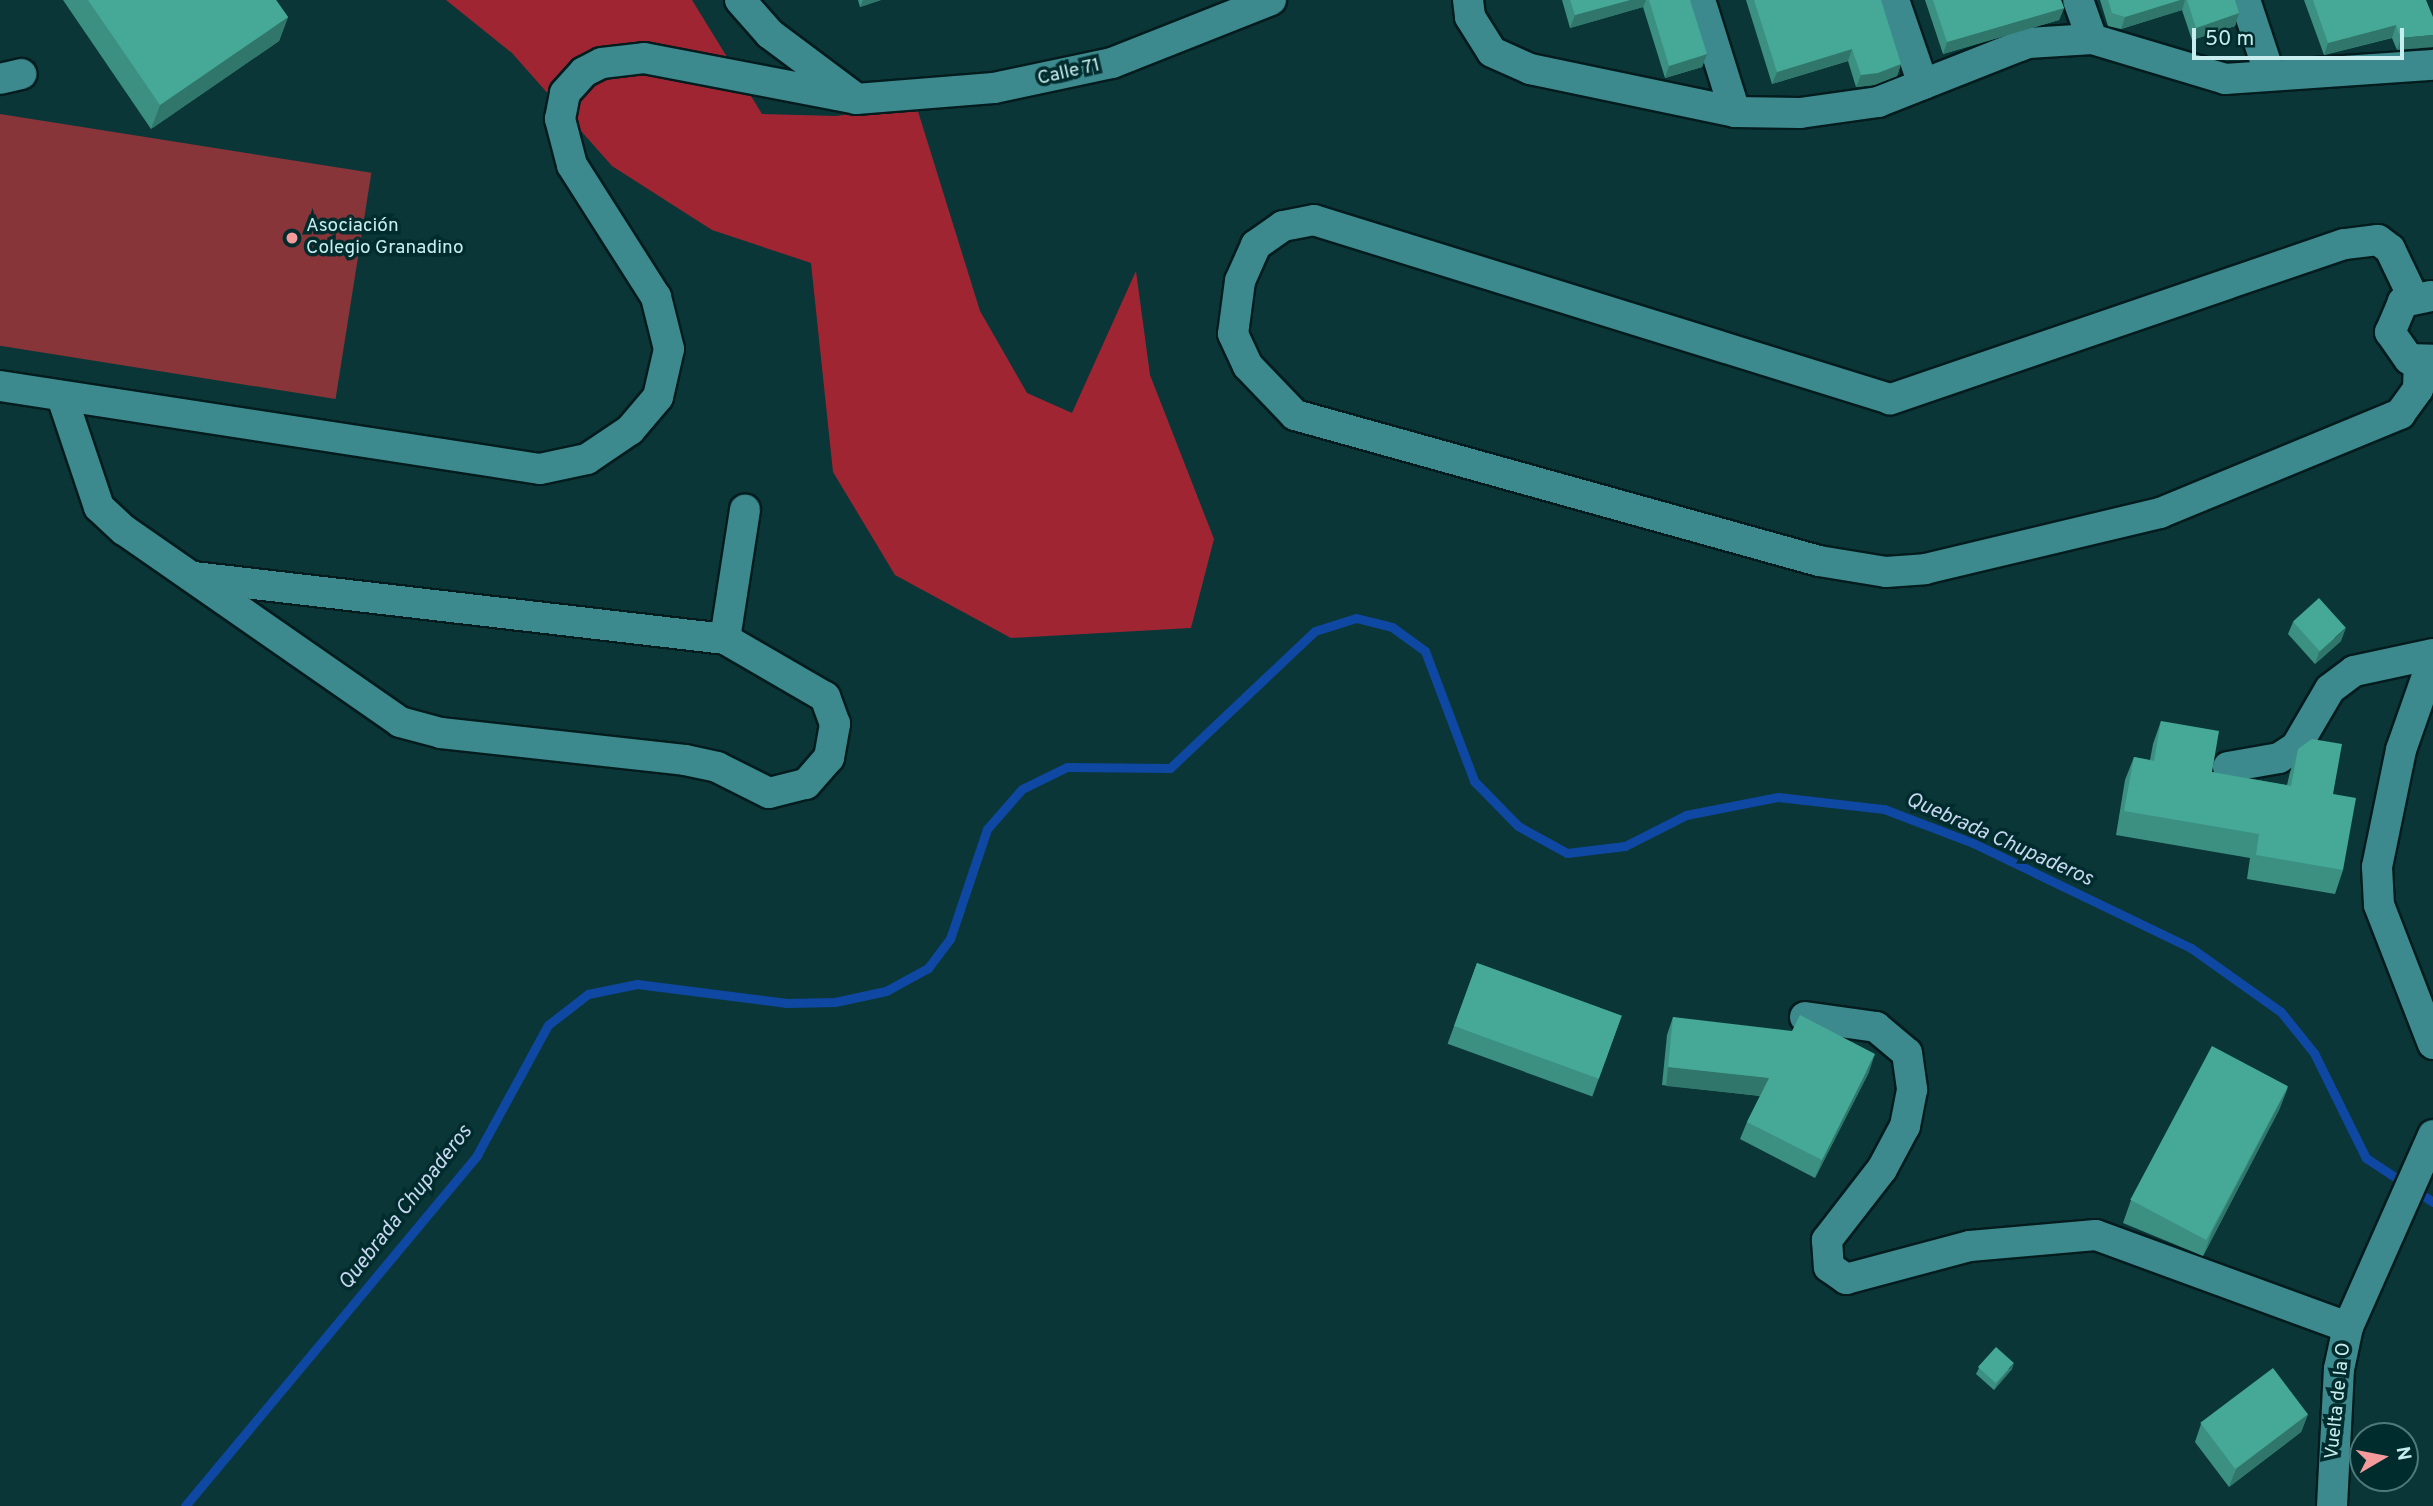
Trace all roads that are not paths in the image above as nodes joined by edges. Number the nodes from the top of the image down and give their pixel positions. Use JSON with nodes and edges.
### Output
{"nodes":[{"id":1,"x":740,"y":0,"type":"edge"},
{"id":2,"x":1272,"y":0,"type":"edge"},
{"id":3,"x":1468,"y":0,"type":"edge"},
{"id":4,"x":1700,"y":0,"type":"edge"},
{"id":5,"x":1894,"y":0,"type":"edge"},
{"id":6,"x":2078,"y":0,"type":"edge"},
{"id":7,"x":2245,"y":0,"type":"edge"},
{"id":8,"x":2092,"y":39,"type":"junction"},
{"id":9,"x":2433,"y":65,"type":"edge"},
{"id":10,"x":2270,"y":75,"type":"junction"},
{"id":11,"x":1923,"y":85,"type":"junction"},
{"id":12,"x":856,"y":99,"type":"junction"},
{"id":13,"x":1735,"y":112,"type":"junction"},
{"id":14,"x":2423,"y":297,"type":"edge"},
{"id":15,"x":2426,"y":361,"type":"edge"},
{"id":16,"x":0,"y":386,"type":"edge"},
{"id":17,"x":63,"y":400,"type":"junction"},
{"id":18,"x":746,"y":510,"type":"dead end"},
{"id":19,"x":194,"y":577,"type":"junction"},
{"id":20,"x":725,"y":639,"type":"junction"},
{"id":21,"x":2433,"y":656,"type":"edge"},
{"id":22,"x":2228,"y":767,"type":"dead end"},
{"id":23,"x":1805,"y":1017,"type":"edge"},
{"id":24,"x":2433,"y":1044,"type":"edge"},
{"id":25,"x":2433,"y":1135,"type":"edge"},
{"id":26,"x":2348,"y":1327,"type":"junction"},
{"id":27,"x":2332,"y":1506,"type":"edge"}],
"edges":[{"from":1,"to":12,"type":"street"},
{"from":2,"to":12,"type":"street","name":"Calle 71"},
{"from":3,"to":13,"type":"street"},
{"from":4,"to":13,"type":"street"},
{"from":5,"to":11,"type":"street"},
{"from":6,"to":8,"type":"street"},
{"from":7,"to":10,"type":"street"},
{"from":8,"to":10,"type":"street"},
{"from":8,"to":11,"type":"street"},
{"from":9,"to":10,"type":"street"},
{"from":11,"to":13,"type":"street"},
{"from":12,"to":17,"type":"street","name":"Calle 71"},
{"from":14,"to":15,"type":"street"},
{"from":14,"to":15,"type":"street"},
{"from":16,"to":17,"type":"street","name":"Calle 71"},
{"from":17,"to":19,"type":"street"},
{"from":18,"to":20,"type":"street"},
{"from":19,"to":20,"type":"street"},
{"from":19,"to":20,"type":"street"},
{"from":21,"to":22,"type":"street"},
{"from":21,"to":24,"type":"street"},
{"from":23,"to":26,"type":"street"},
{"from":25,"to":26,"type":"street","name":"Vuelta de la O"},
{"from":26,"to":27,"type":"street","name":"Vuelta de la O"}]}
